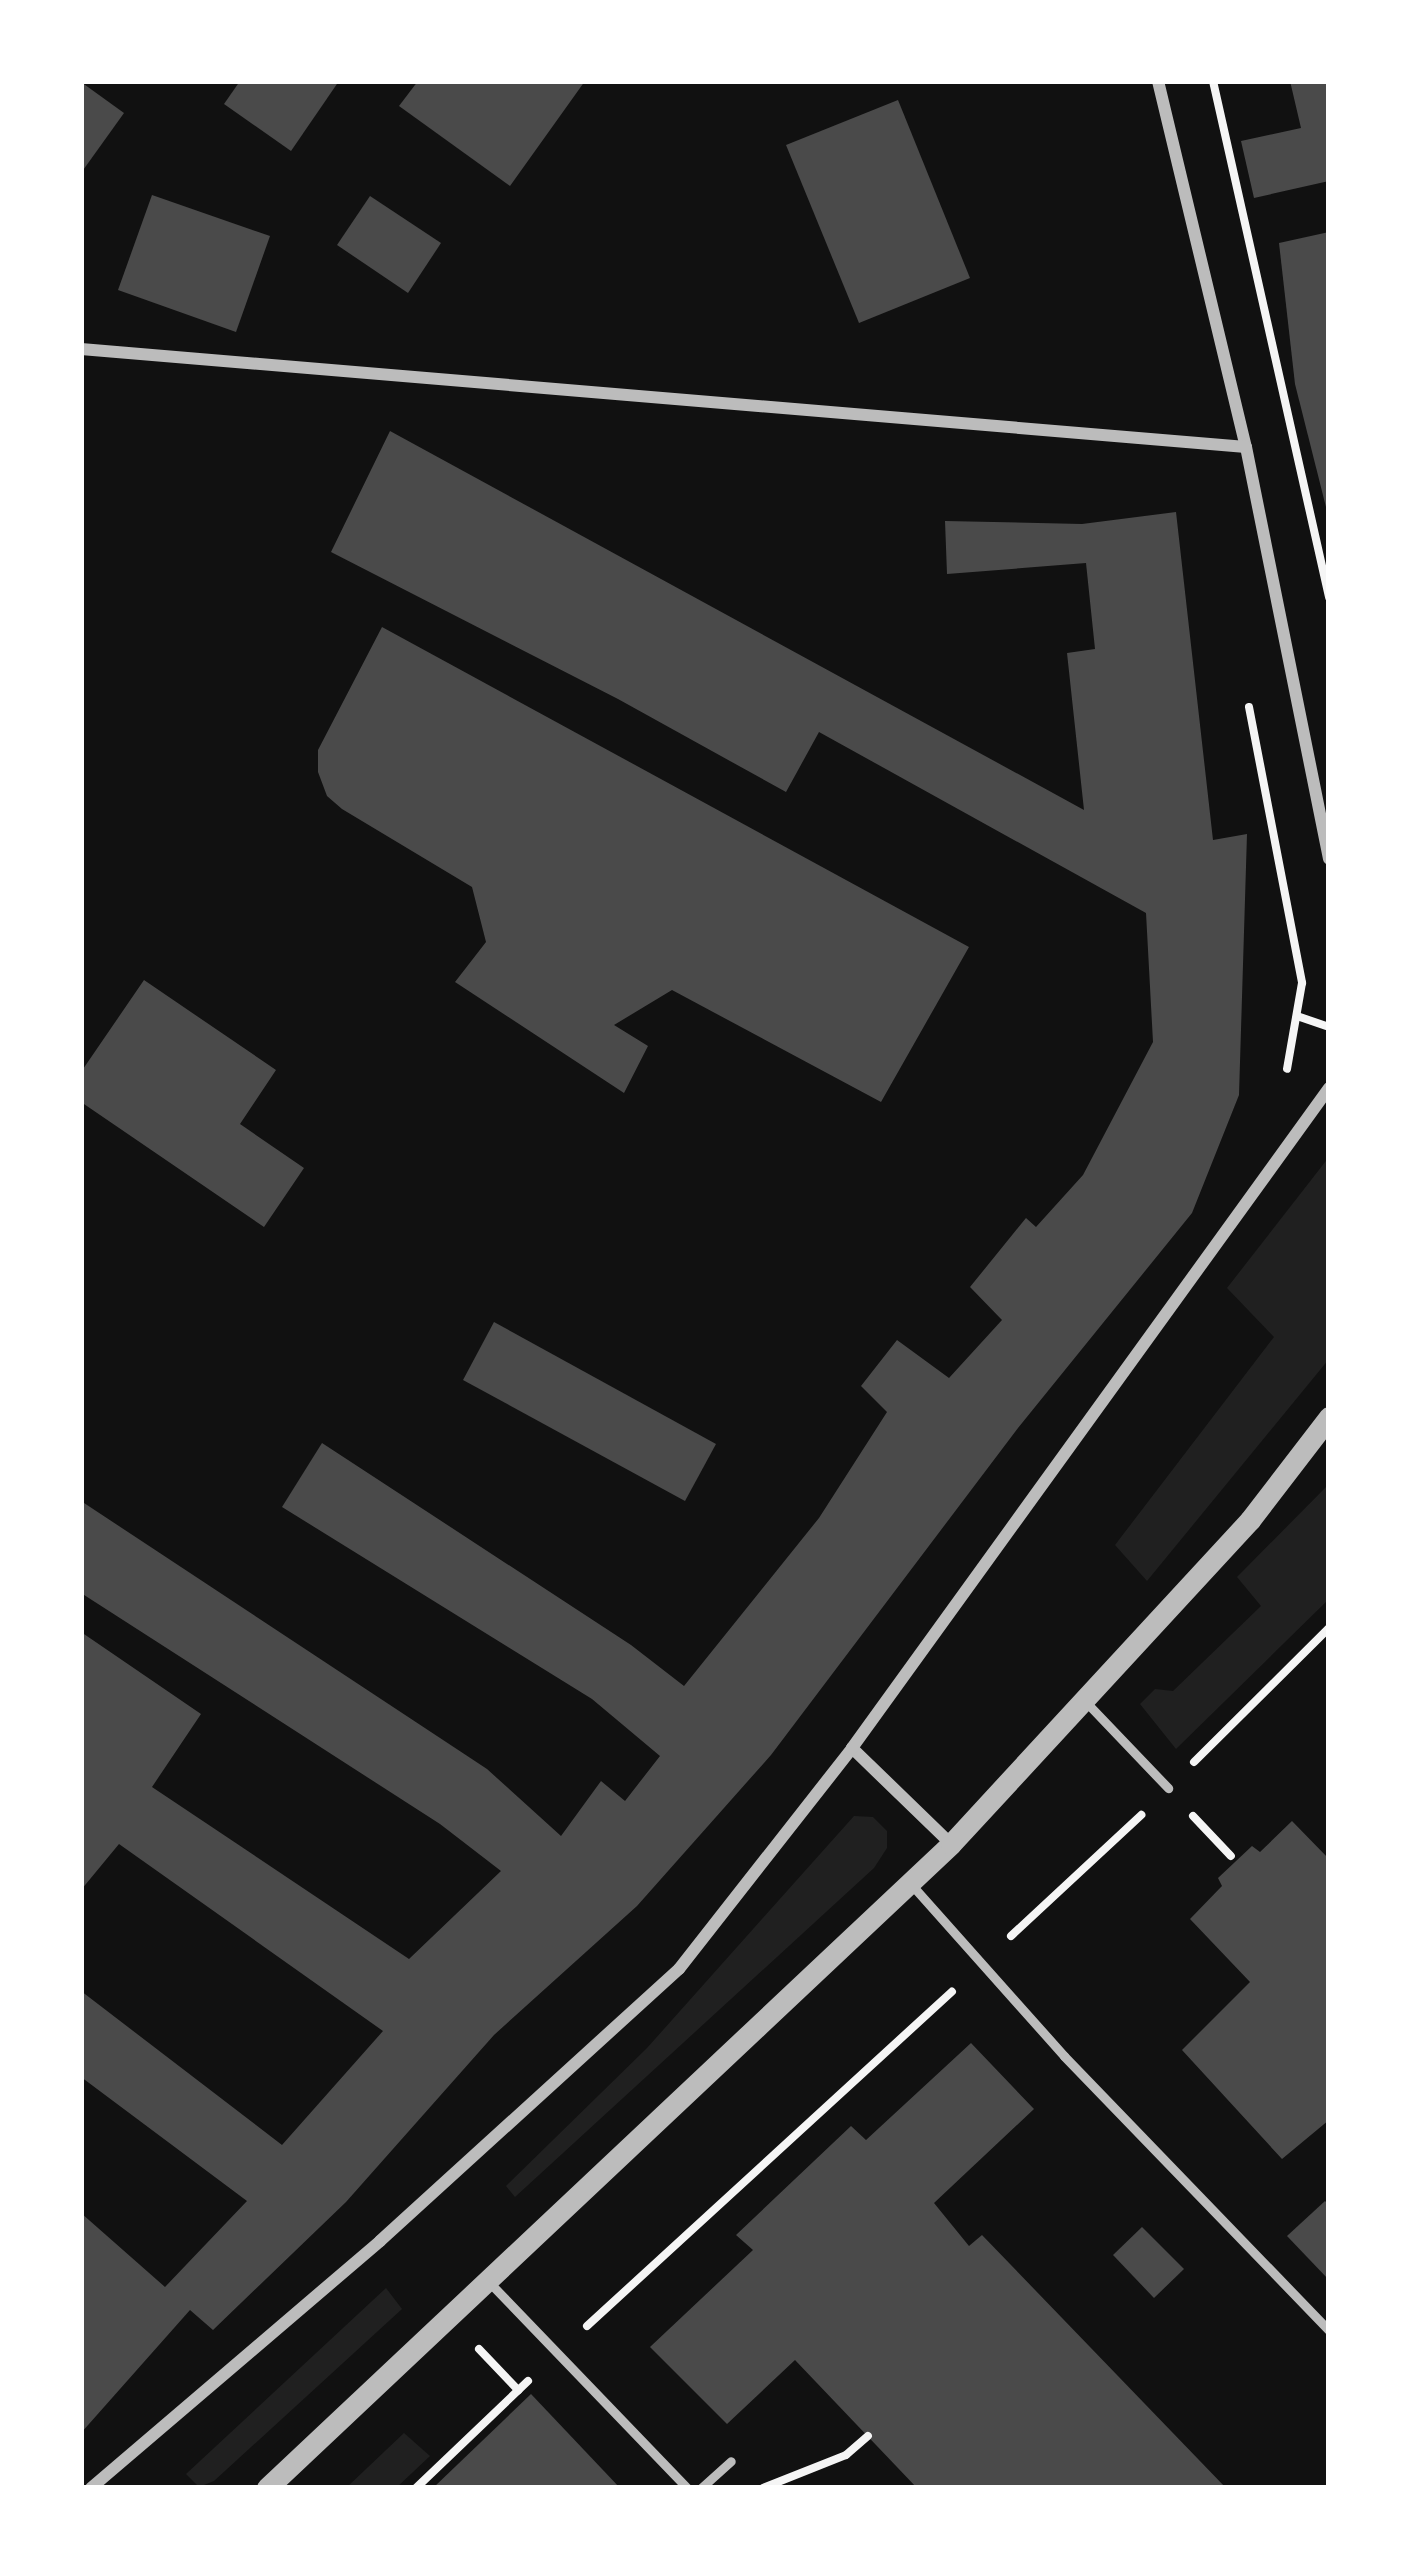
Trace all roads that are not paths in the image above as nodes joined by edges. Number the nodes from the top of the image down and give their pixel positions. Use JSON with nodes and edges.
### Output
{"nodes":[{"id":1,"x":1158,"y":81,"type":"edge"},
{"id":2,"x":81,"y":350,"type":"edge"},
{"id":3,"x":1246,"y":447,"type":"junction"},
{"id":4,"x":1329,"y":860,"type":"edge"},
{"id":5,"x":1329,"y":1088,"type":"edge"},
{"id":6,"x":1329,"y":1417,"type":"edge"},
{"id":7,"x":1084,"y":1700,"type":"junction"},
{"id":8,"x":852,"y":1748,"type":"junction"},
{"id":9,"x":1168,"y":1788,"type":"road end"},
{"id":10,"x":951,"y":1844,"type":"junction"},
{"id":11,"x":910,"y":1882,"type":"junction"},
{"id":12,"x":488,"y":2281,"type":"junction"},
{"id":13,"x":1329,"y":2330,"type":"edge"},
{"id":14,"x":730,"y":2461,"type":"dead end"},
{"id":15,"x":91,"y":2488,"type":"edge"},
{"id":16,"x":267,"y":2488,"type":"edge"},
{"id":17,"x":688,"y":2488,"type":"edge"},
{"id":18,"x":701,"y":2488,"type":"edge"}],
"edges":[{"from":1,"to":3,"type":"street"},
{"from":2,"to":3,"type":"street"},
{"from":3,"to":4,"type":"street"},
{"from":5,"to":8,"type":"street"},
{"from":6,"to":7,"type":"street"},
{"from":7,"to":9,"type":"lane"},
{"from":7,"to":10,"type":"street"},
{"from":8,"to":10,"type":"street"},
{"from":8,"to":15,"type":"street"},
{"from":10,"to":11,"type":"street"},
{"from":11,"to":12,"type":"street"},
{"from":11,"to":13,"type":"lane"},
{"from":12,"to":16,"type":"street"},
{"from":12,"to":17,"type":"lane"},
{"from":14,"to":18,"type":"lane"}]}
